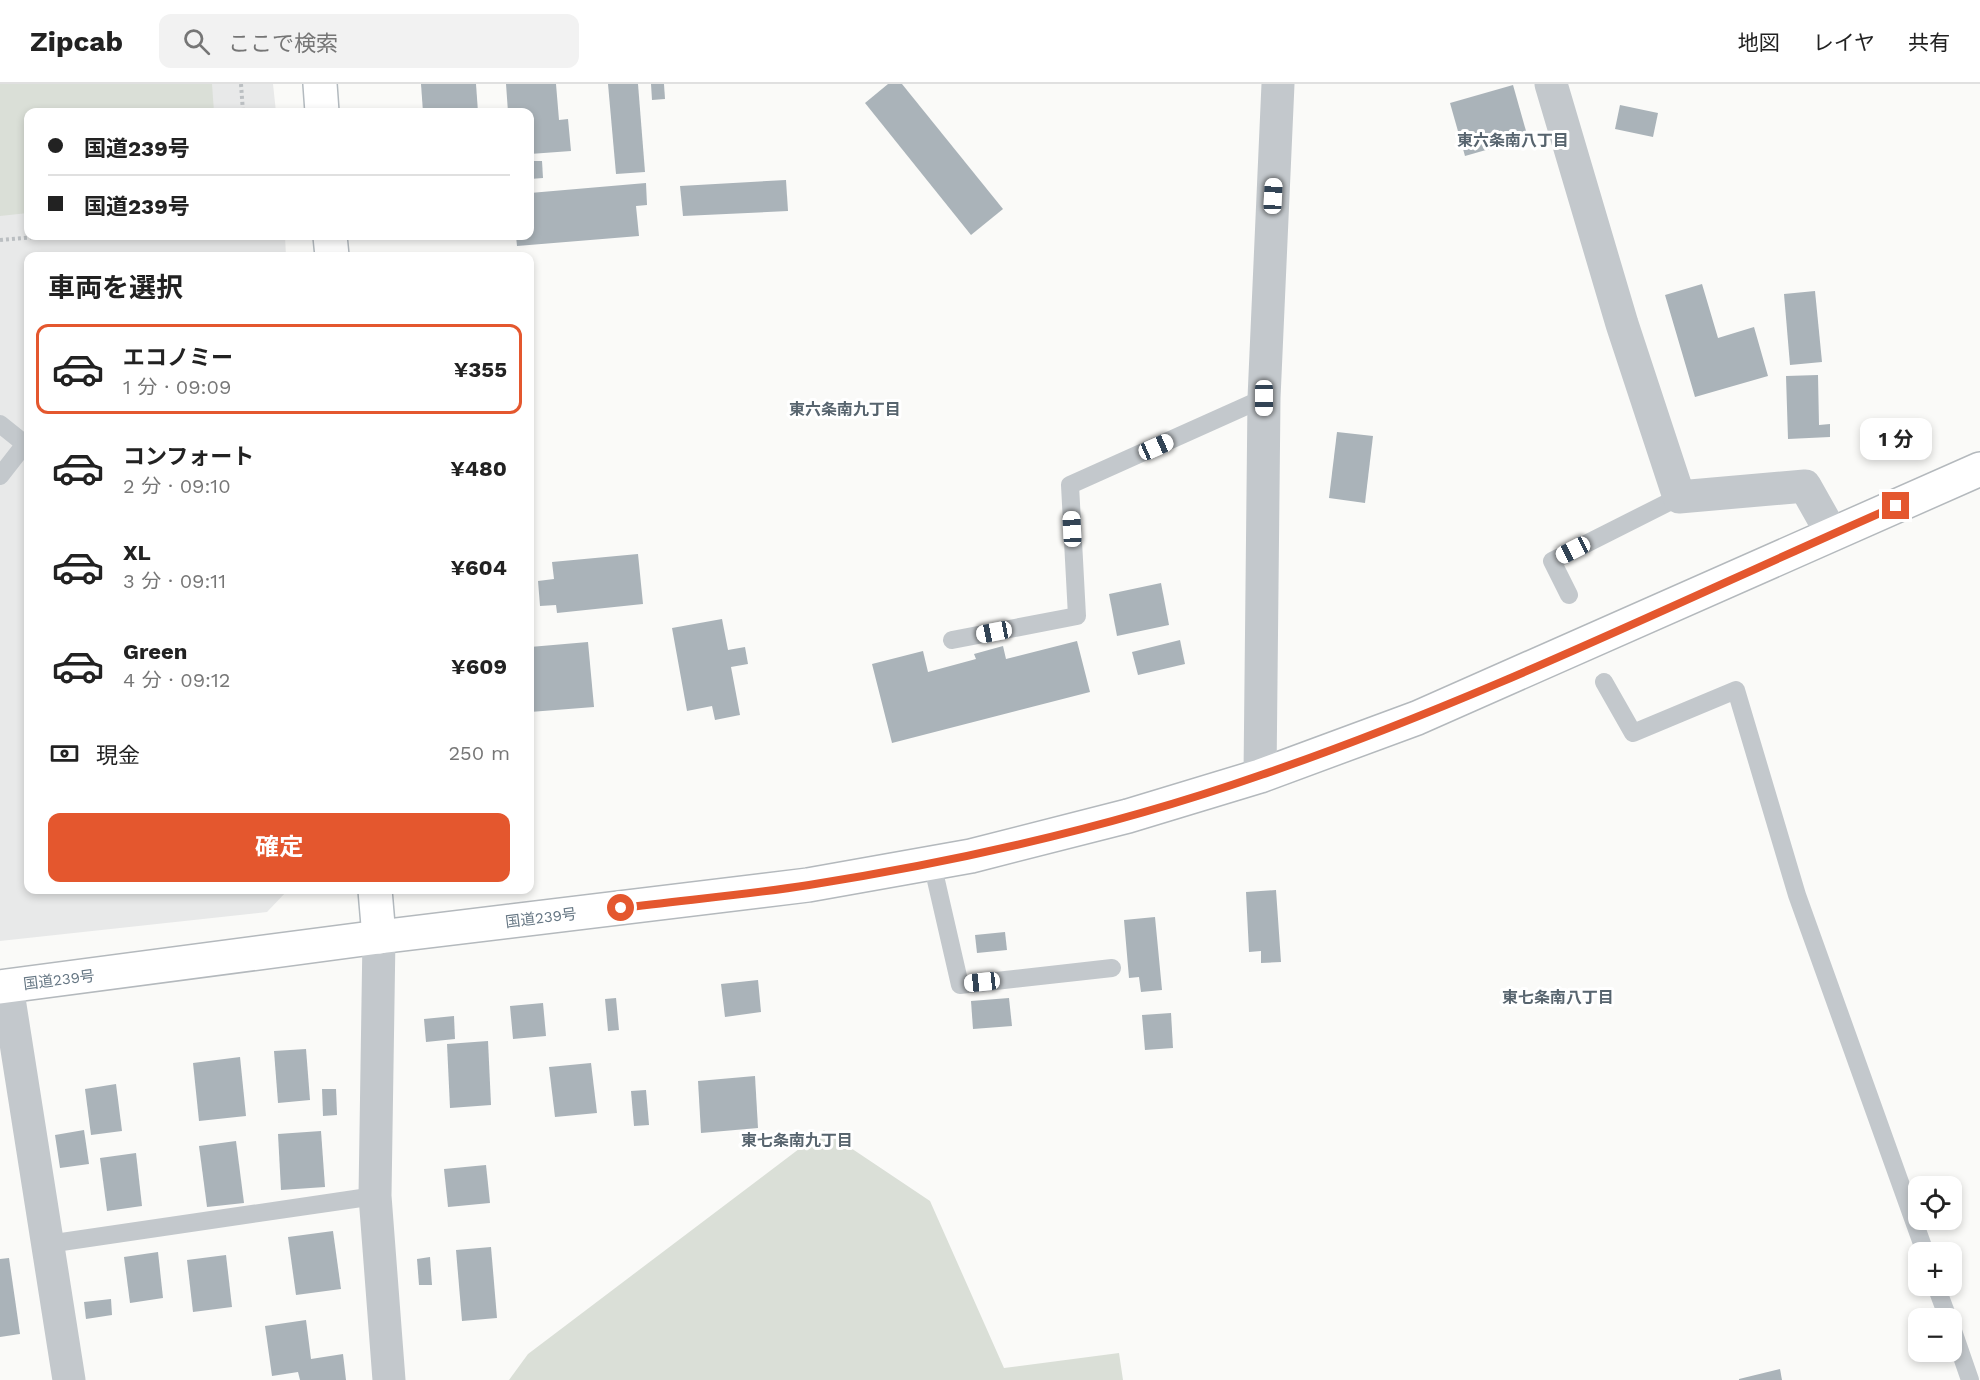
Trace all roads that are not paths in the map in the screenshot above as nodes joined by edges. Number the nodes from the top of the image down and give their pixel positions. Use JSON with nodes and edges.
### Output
{"nodes":[{"id":1,"x":320,"y":84,"type":"edge"},
{"id":2,"x":1278,"y":84,"type":"edge"},
{"id":3,"x":1551,"y":84,"type":"edge"},
{"id":4,"x":322,"y":108,"type":"edge"},
{"id":5,"x":1264,"y":398,"type":"junction"},
{"id":6,"x":0,"y":424,"type":"edge"},
{"id":7,"x":24,"y":442,"type":"edge"},
{"id":8,"x":24,"y":448,"type":"edge"},
{"id":9,"x":1980,"y":469,"type":"edge"},
{"id":10,"x":0,"y":476,"type":"edge"},
{"id":11,"x":1679,"y":497,"type":"junction"},
{"id":12,"x":1832,"y":534,"type":"junction"},
{"id":13,"x":1569,"y":596,"type":"dead end"},
{"id":14,"x":952,"y":640,"type":"dead end"},
{"id":15,"x":1605,"y":681,"type":"dead end"},
{"id":16,"x":1260,"y":776,"type":"junction"},
{"id":17,"x":932,"y":863,"type":"junction"},
{"id":18,"x":375,"y":894,"type":"edge"},
{"id":19,"x":379,"y":937,"type":"junction"},
{"id":20,"x":1112,"y":968,"type":"dead end"},
{"id":21,"x":4,"y":987,"type":"edge"},
{"id":22,"x":375,"y":1196,"type":"junction"},
{"id":23,"x":1921,"y":1242,"type":"edge"},
{"id":24,"x":48,"y":1244,"type":"junction"},
{"id":25,"x":1962,"y":1357,"type":"edge"},
{"id":26,"x":69,"y":1380,"type":"edge"},
{"id":27,"x":389,"y":1380,"type":"edge"},
{"id":28,"x":1970,"y":1380,"type":"edge"}],
"edges":[{"from":1,"to":4,"type":"main road"},
{"from":2,"to":5,"type":"street"},
{"from":3,"to":11,"type":"street"},
{"from":5,"to":14,"type":"lane"},
{"from":5,"to":16,"type":"street"},
{"from":6,"to":7,"type":"lane"},
{"from":8,"to":10,"type":"lane"},
{"from":9,"to":12,"type":"main road","name":"国道239号"},
{"from":11,"to":12,"type":"street"},
{"from":11,"to":13,"type":"lane"},
{"from":12,"to":16,"type":"main road","name":"国道239号"},
{"from":15,"to":23,"type":"lane"},
{"from":16,"to":17,"type":"main road","name":"国道239号"},
{"from":17,"to":19,"type":"main road","name":"国道239号"},
{"from":17,"to":20,"type":"lane"},
{"from":18,"to":19,"type":"main road"},
{"from":19,"to":21,"type":"main road","name":"国道239号"},
{"from":19,"to":22,"type":"street"},
{"from":21,"to":24,"type":"street"},
{"from":22,"to":24,"type":"lane"},
{"from":22,"to":27,"type":"street"},
{"from":24,"to":26,"type":"street"},
{"from":25,"to":28,"type":"lane"}]}
